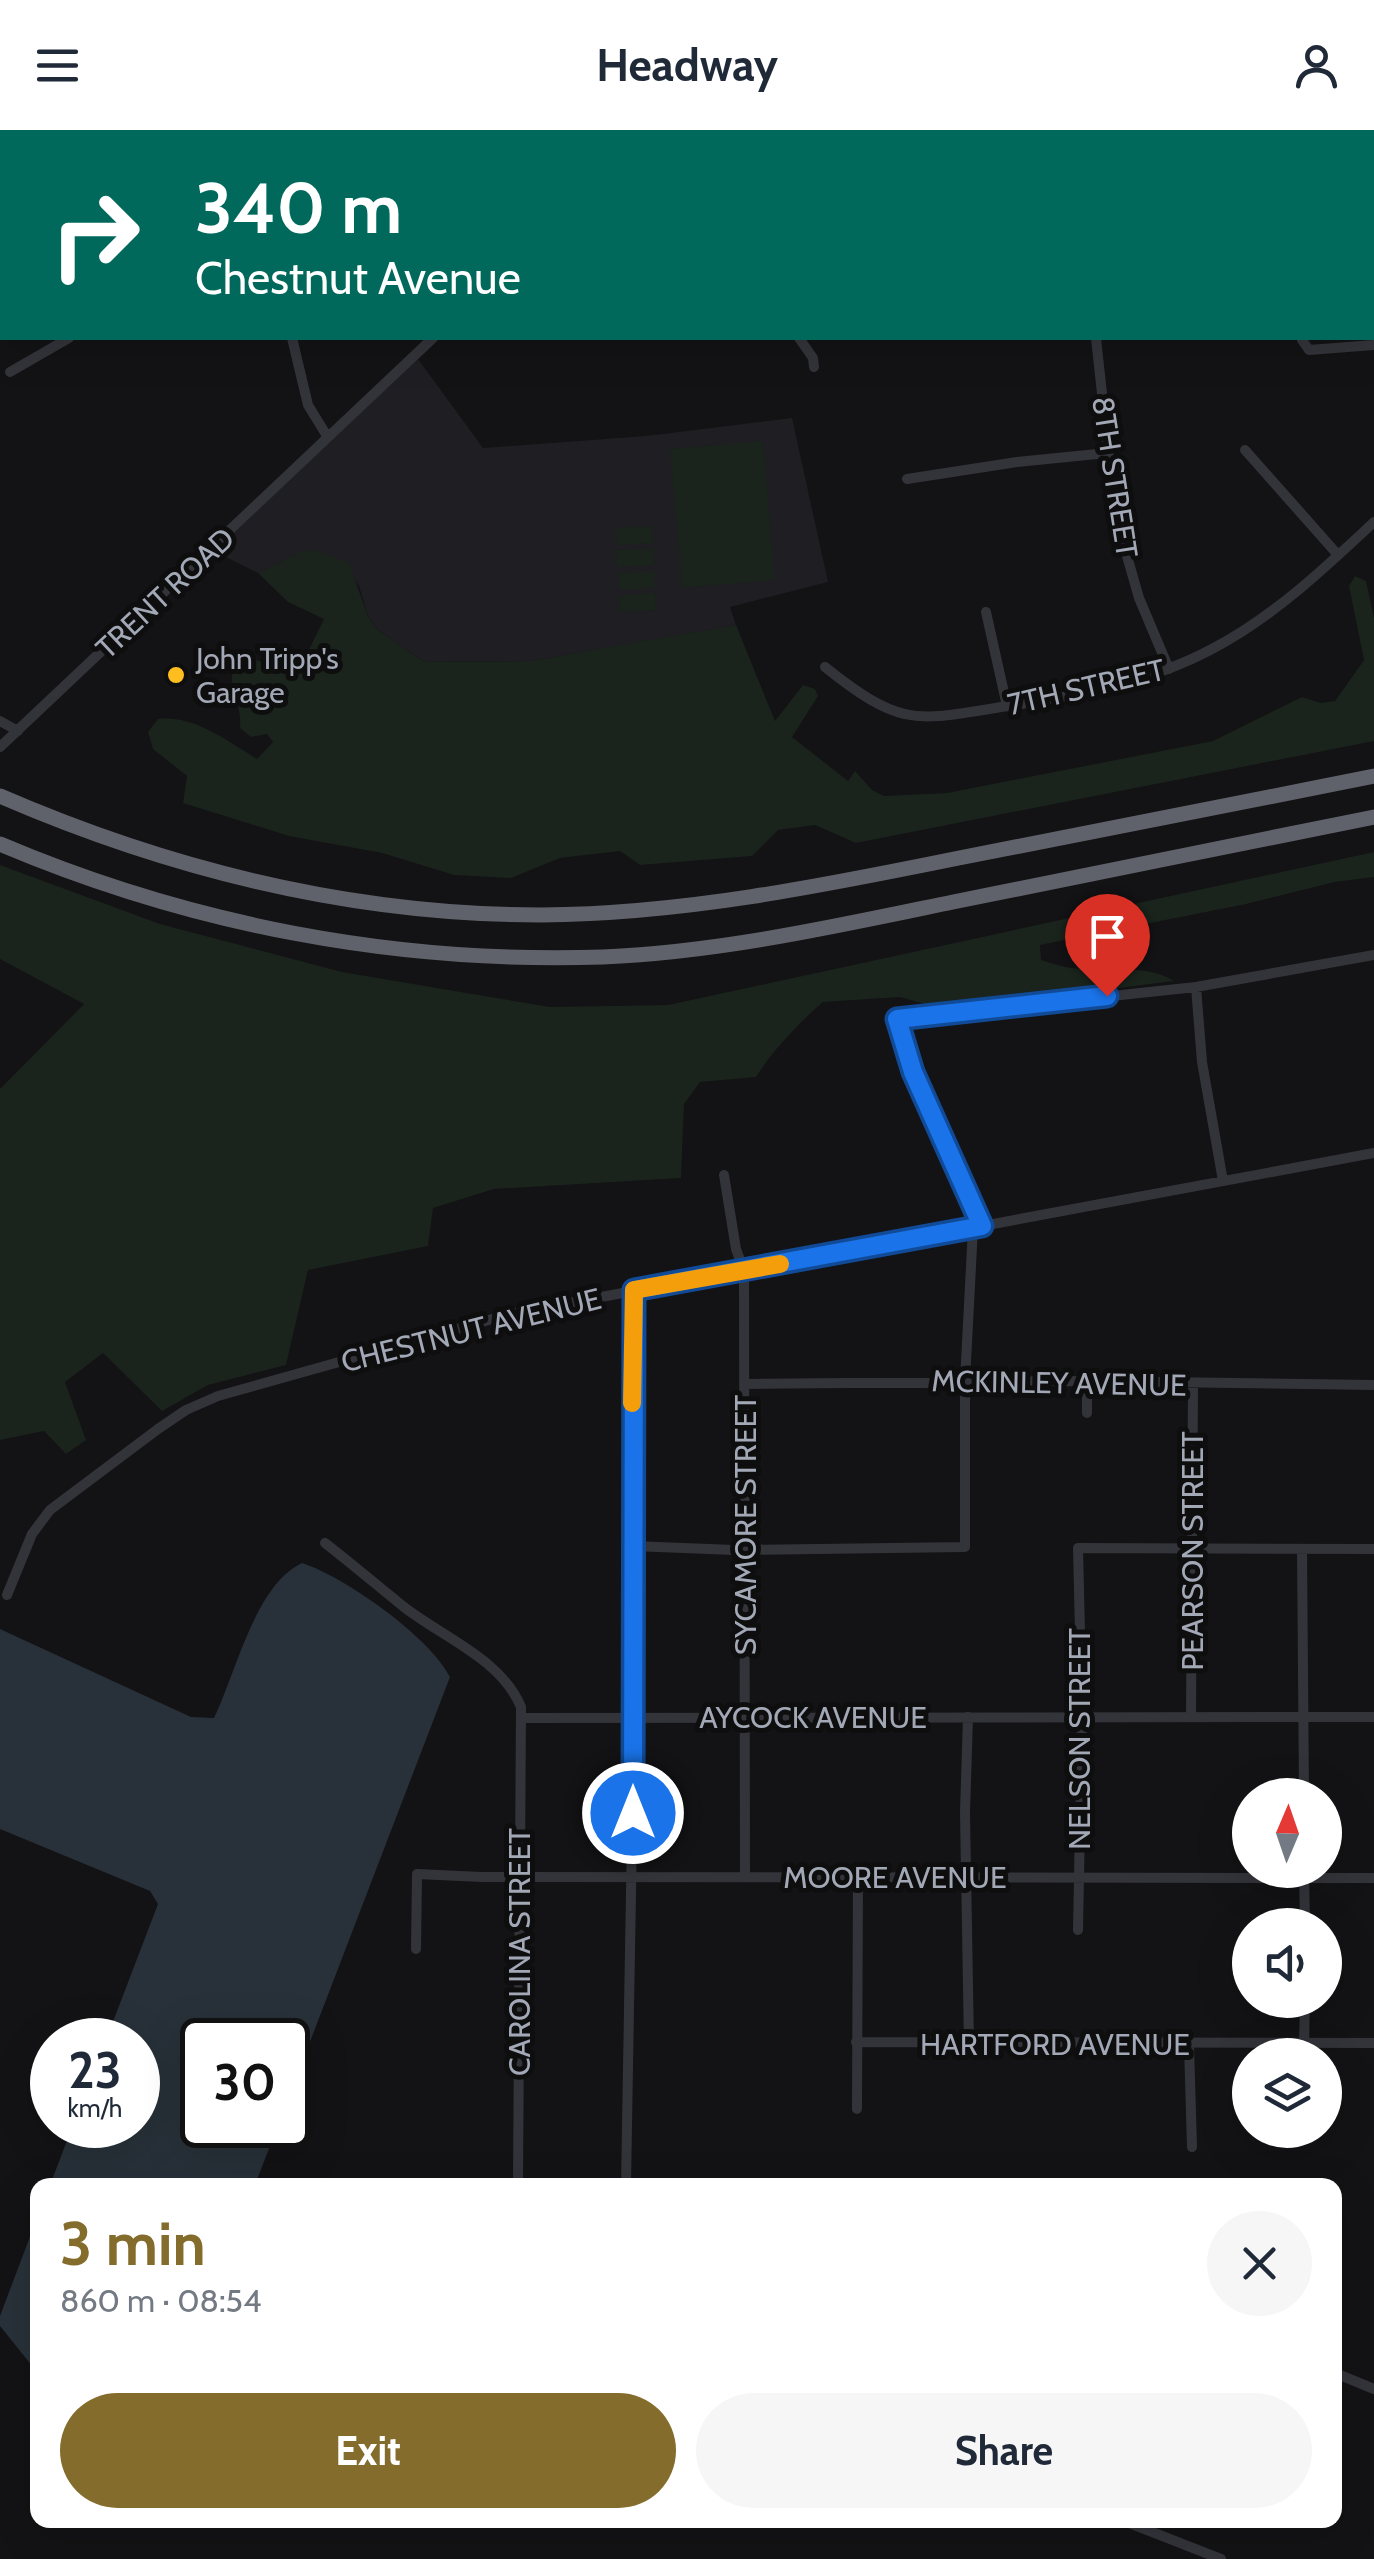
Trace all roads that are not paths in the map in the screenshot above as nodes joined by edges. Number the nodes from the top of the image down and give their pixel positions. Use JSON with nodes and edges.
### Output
{"nodes":[{"id":1,"x":66,"y":340,"type":"edge"},
{"id":2,"x":292,"y":340,"type":"edge"},
{"id":3,"x":431,"y":340,"type":"edge"},
{"id":4,"x":800,"y":340,"type":"edge"},
{"id":5,"x":1096,"y":340,"type":"edge"},
{"id":6,"x":1302,"y":340,"type":"dead end"},
{"id":7,"x":1374,"y":344,"type":"edge"},
{"id":8,"x":814,"y":367,"type":"dead end"},
{"id":9,"x":10,"y":372,"type":"dead end"},
{"id":10,"x":327,"y":436,"type":"junction"},
{"id":11,"x":1245,"y":450,"type":"dead end"},
{"id":12,"x":1107,"y":453,"type":"junction"},
{"id":13,"x":907,"y":479,"type":"dead end"},
{"id":14,"x":1374,"y":522,"type":"edge"},
{"id":15,"x":1338,"y":556,"type":"junction"},
{"id":16,"x":986,"y":612,"type":"dead end"},
{"id":17,"x":825,"y":666,"type":"dead end"},
{"id":18,"x":1168,"y":669,"type":"junction"},
{"id":19,"x":1006,"y":706,"type":"junction"},
{"id":20,"x":0,"y":721,"type":"edge"},
{"id":21,"x":18,"y":732,"type":"junction"},
{"id":22,"x":0,"y":748,"type":"edge"},
{"id":23,"x":1374,"y":776,"type":"edge"},
{"id":24,"x":0,"y":796,"type":"edge"},
{"id":25,"x":1374,"y":817,"type":"edge"},
{"id":26,"x":0,"y":844,"type":"edge"},
{"id":27,"x":1374,"y":955,"type":"edge"},
{"id":28,"x":1196,"y":987,"type":"junction"},
{"id":29,"x":1374,"y":1153,"type":"edge"},
{"id":30,"x":724,"y":1175,"type":"dead end"},
{"id":31,"x":1223,"y":1181,"type":"junction"},
{"id":32,"x":977,"y":1227,"type":"junction"},
{"id":33,"x":744,"y":1270,"type":"junction"},
{"id":34,"x":634,"y":1290,"type":"junction"},
{"id":35,"x":965,"y":1381,"type":"junction"},
{"id":36,"x":1086,"y":1381,"type":"junction"},
{"id":37,"x":744,"y":1384,"type":"junction"},
{"id":38,"x":1193,"y":1384,"type":"junction"},
{"id":39,"x":1374,"y":1385,"type":"edge"},
{"id":40,"x":1086,"y":1413,"type":"dead end"},
{"id":41,"x":325,"y":1543,"type":"dead end"},
{"id":42,"x":632,"y":1546,"type":"junction"},
{"id":43,"x":1302,"y":1549,"type":"junction"},
{"id":44,"x":1374,"y":1549,"type":"edge"},
{"id":45,"x":744,"y":1550,"type":"junction"},
{"id":46,"x":1191,"y":1550,"type":"junction"},
{"id":47,"x":7,"y":1594,"type":"dead end"},
{"id":48,"x":634,"y":1716,"type":"junction"},
{"id":49,"x":1303,"y":1716,"type":"junction"},
{"id":50,"x":745,"y":1717,"type":"junction"},
{"id":51,"x":968,"y":1717,"type":"junction"},
{"id":52,"x":1082,"y":1717,"type":"junction"},
{"id":53,"x":1191,"y":1717,"type":"junction"},
{"id":54,"x":1374,"y":1717,"type":"edge"},
{"id":55,"x":521,"y":1718,"type":"junction"},
{"id":56,"x":1304,"y":1778,"type":"edge"},
{"id":57,"x":1232,"y":1875,"type":"edge"},
{"id":58,"x":519,"y":1876,"type":"junction"},
{"id":59,"x":1342,"y":1876,"type":"edge"},
{"id":60,"x":632,"y":1877,"type":"junction"},
{"id":61,"x":745,"y":1877,"type":"junction"},
{"id":62,"x":858,"y":1877,"type":"junction"},
{"id":63,"x":967,"y":1877,"type":"junction"},
{"id":64,"x":1078,"y":1877,"type":"junction"},
{"id":65,"x":1374,"y":1878,"type":"edge"},
{"id":66,"x":1078,"y":1930,"type":"dead end"},
{"id":67,"x":416,"y":1948,"type":"dead end"},
{"id":68,"x":856,"y":2042,"type":"junction"},
{"id":69,"x":1342,"y":2043,"type":"edge"},
{"id":70,"x":1374,"y":2043,"type":"edge"},
{"id":71,"x":968,"y":2044,"type":"junction"},
{"id":72,"x":1189,"y":2045,"type":"junction"},
{"id":73,"x":1232,"y":2045,"type":"edge"},
{"id":74,"x":857,"y":2109,"type":"dead end"},
{"id":75,"x":1192,"y":2147,"type":"dead end"},
{"id":76,"x":518,"y":2178,"type":"edge"},
{"id":77,"x":626,"y":2178,"type":"edge"},
{"id":78,"x":1342,"y":2376,"type":"edge"},
{"id":79,"x":1374,"y":2388,"type":"edge"},
{"id":80,"x":1140,"y":2528,"type":"edge"},
{"id":81,"x":1221,"y":2559,"type":"edge"}],
"edges":[{"from":1,"to":9,"type":"street"},
{"from":2,"to":10,"type":"street"},
{"from":3,"to":10,"type":"street","name":"TRENT ROAD"},
{"from":4,"to":8,"type":"street"},
{"from":5,"to":12,"type":"street","name":"8TH STREET"},
{"from":6,"to":7,"type":"street"},
{"from":10,"to":21,"type":"street","name":"TRENT ROAD"},
{"from":11,"to":15,"type":"street"},
{"from":12,"to":13,"type":"street"},
{"from":12,"to":18,"type":"street","name":"8TH STREET"},
{"from":14,"to":15,"type":"street","name":"7TH STREET"},
{"from":15,"to":18,"type":"street","name":"7TH STREET"},
{"from":16,"to":19,"type":"street"},
{"from":17,"to":19,"type":"street","name":"7TH STREET"},
{"from":18,"to":19,"type":"street","name":"7TH STREET"},
{"from":20,"to":21,"type":"street"},
{"from":21,"to":22,"type":"street","name":"TRENT ROAD"},
{"from":23,"to":24,"type":"highway"},
{"from":25,"to":26,"type":"highway"},
{"from":27,"to":28,"type":"street"},
{"from":28,"to":31,"type":"street"},
{"from":28,"to":32,"type":"street"},
{"from":29,"to":31,"type":"street","name":"CHESTNUT AVENUE"},
{"from":30,"to":33,"type":"street","name":"SYCAMORE STREET"},
{"from":31,"to":32,"type":"street","name":"CHESTNUT AVENUE"},
{"from":32,"to":33,"type":"street","name":"CHESTNUT AVENUE"},
{"from":32,"to":35,"type":"street"},
{"from":33,"to":34,"type":"street","name":"CHESTNUT AVENUE"},
{"from":33,"to":37,"type":"street","name":"SYCAMORE STREET"},
{"from":34,"to":42,"type":"street"},
{"from":34,"to":47,"type":"street","name":"CHESTNUT AVENUE"},
{"from":35,"to":36,"type":"street","name":"MCKINLEY AVENUE"},
{"from":35,"to":37,"type":"street","name":"MCKINLEY AVENUE"},
{"from":35,"to":45,"type":"street"},
{"from":36,"to":38,"type":"street","name":"MCKINLEY AVENUE"},
{"from":36,"to":40,"type":"street"},
{"from":37,"to":45,"type":"street","name":"SYCAMORE STREET"},
{"from":38,"to":39,"type":"street","name":"MCKINLEY AVENUE"},
{"from":38,"to":46,"type":"street","name":"PEARSON STREET"},
{"from":41,"to":55,"type":"street"},
{"from":42,"to":45,"type":"street"},
{"from":42,"to":48,"type":"street"},
{"from":43,"to":44,"type":"street"},
{"from":43,"to":46,"type":"street"},
{"from":43,"to":49,"type":"street"},
{"from":45,"to":50,"type":"street","name":"SYCAMORE STREET"},
{"from":46,"to":52,"type":"street","name":"NELSON STREET"},
{"from":46,"to":53,"type":"street","name":"PEARSON STREET"},
{"from":48,"to":50,"type":"street","name":"AYCOCK AVENUE"},
{"from":48,"to":55,"type":"street","name":"AYCOCK AVENUE"},
{"from":48,"to":60,"type":"street"},
{"from":49,"to":53,"type":"street","name":"AYCOCK AVENUE"},
{"from":49,"to":54,"type":"street","name":"AYCOCK AVENUE"},
{"from":49,"to":56,"type":"street"},
{"from":50,"to":51,"type":"street","name":"AYCOCK AVENUE"},
{"from":50,"to":61,"type":"street","name":"SYCAMORE STREET"},
{"from":51,"to":52,"type":"street","name":"AYCOCK AVENUE"},
{"from":51,"to":63,"type":"street"},
{"from":52,"to":53,"type":"street","name":"AYCOCK AVENUE"},
{"from":52,"to":64,"type":"street","name":"NELSON STREET"},
{"from":55,"to":58,"type":"street","name":"CAROLINA STREET"},
{"from":57,"to":64,"type":"street","name":"MOORE AVENUE"},
{"from":58,"to":60,"type":"street","name":"MOORE AVENUE"},
{"from":58,"to":67,"type":"street","name":"MOORE AVENUE"},
{"from":58,"to":76,"type":"street","name":"CAROLINA STREET"},
{"from":59,"to":65,"type":"street","name":"MOORE AVENUE"},
{"from":60,"to":61,"type":"street","name":"MOORE AVENUE"},
{"from":60,"to":77,"type":"street"},
{"from":61,"to":62,"type":"street","name":"MOORE AVENUE"},
{"from":62,"to":63,"type":"street","name":"MOORE AVENUE"},
{"from":62,"to":68,"type":"street"},
{"from":63,"to":64,"type":"street","name":"MOORE AVENUE"},
{"from":63,"to":71,"type":"street"},
{"from":64,"to":66,"type":"street","name":"NELSON STREET"},
{"from":68,"to":71,"type":"street","name":"HARTFORD AVENUE"},
{"from":68,"to":74,"type":"street"},
{"from":69,"to":70,"type":"street","name":"HARTFORD AVENUE"},
{"from":71,"to":72,"type":"street","name":"HARTFORD AVENUE"},
{"from":72,"to":73,"type":"street","name":"HARTFORD AVENUE"},
{"from":72,"to":75,"type":"street"},
{"from":78,"to":79,"type":"street"},
{"from":80,"to":81,"type":"street"}]}
